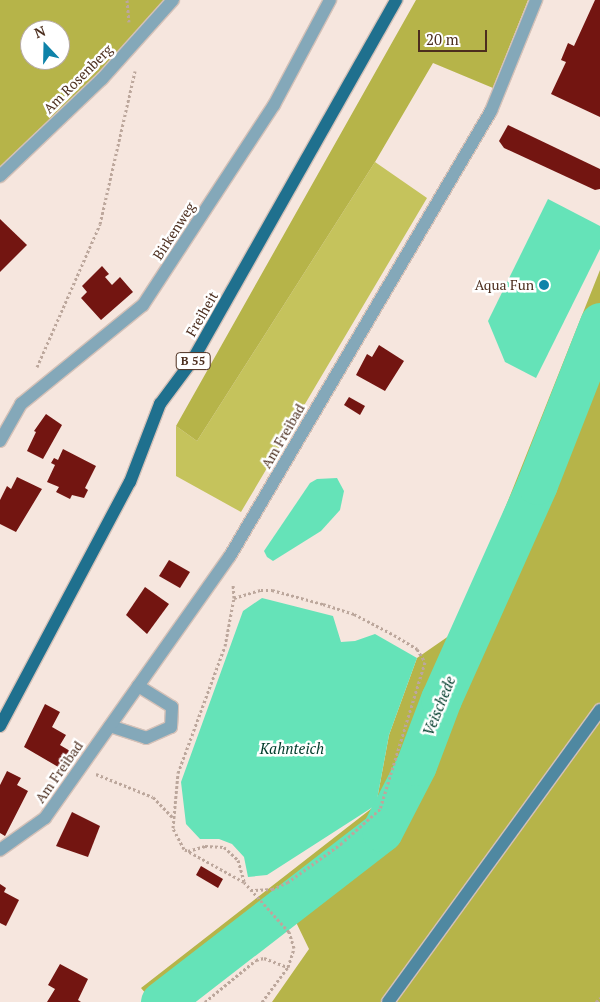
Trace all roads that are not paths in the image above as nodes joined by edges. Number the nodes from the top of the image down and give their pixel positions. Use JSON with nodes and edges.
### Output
{"nodes":[{"id":1,"x":173,"y":0,"type":"edge"},
{"id":2,"x":330,"y":0,"type":"edge"},
{"id":3,"x":396,"y":0,"type":"edge"},
{"id":4,"x":536,"y":0,"type":"edge"},
{"id":5,"x":0,"y":176,"type":"edge"},
{"id":6,"x":0,"y":441,"type":"edge"},
{"id":7,"x":138,"y":686,"type":"junction"},
{"id":8,"x":600,"y":710,"type":"edge"},
{"id":9,"x":0,"y":726,"type":"edge"},
{"id":10,"x":110,"y":726,"type":"junction"},
{"id":11,"x":0,"y":850,"type":"edge"},
{"id":12,"x":388,"y":1002,"type":"edge"}],
"edges":[{"from":1,"to":5,"type":"street","name":"Am Rosenberg"},
{"from":2,"to":6,"type":"street","name":"Birkenweg"},
{"from":3,"to":9,"type":"main road","name":"Freiheit","number":"B 55"},
{"from":4,"to":7,"type":"street","name":"Am Freibad"},
{"from":7,"to":10,"type":"street","name":"Am Freibad"},
{"from":7,"to":10,"type":"street"},
{"from":8,"to":12,"type":"main road"},
{"from":10,"to":11,"type":"street","name":"Am Freibad"}]}
